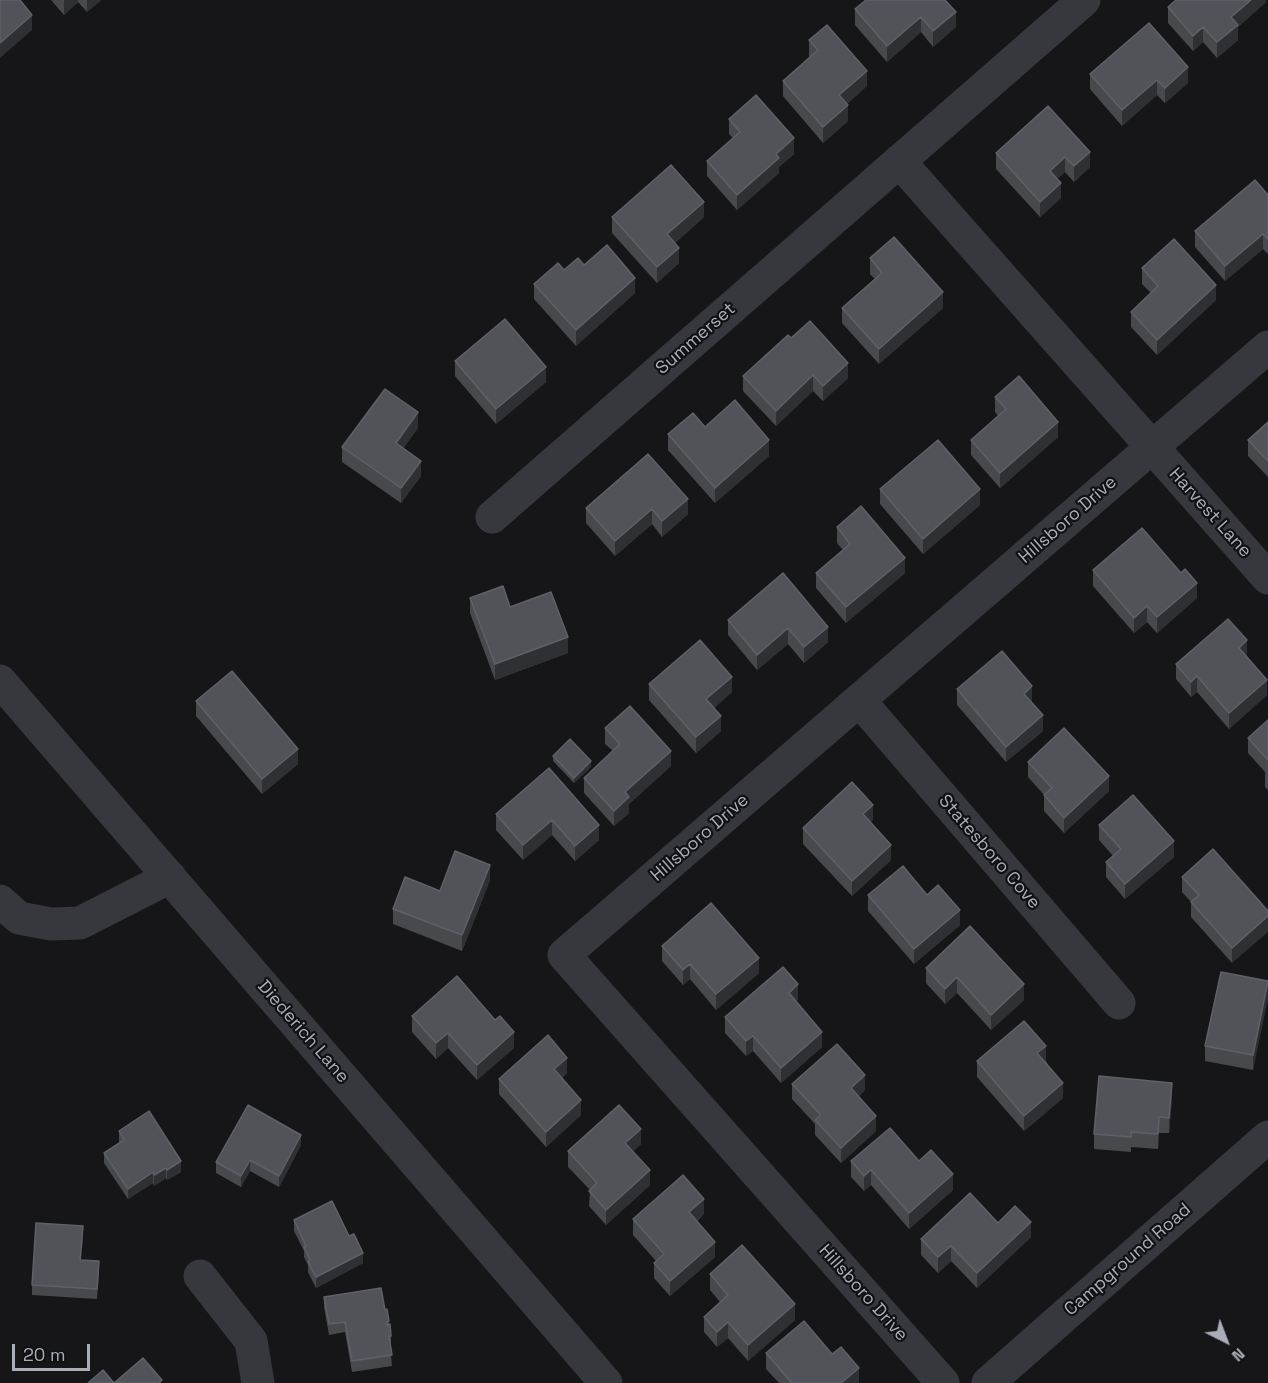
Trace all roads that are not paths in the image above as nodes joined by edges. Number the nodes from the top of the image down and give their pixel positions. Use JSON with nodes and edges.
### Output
{"nodes":[{"id":1,"x":1084,"y":0,"type":"edge"},
{"id":2,"x":899,"y":161,"type":"junction"},
{"id":3,"x":1268,"y":347,"type":"edge"},
{"id":4,"x":1151,"y":448,"type":"junction"},
{"id":5,"x":492,"y":517,"type":"dead end"},
{"id":6,"x":1268,"y":578,"type":"edge"},
{"id":7,"x":0,"y":681,"type":"edge"},
{"id":8,"x":859,"y":700,"type":"junction"},
{"id":9,"x":170,"y":877,"type":"junction"},
{"id":10,"x":0,"y":901,"type":"edge"},
{"id":11,"x":1119,"y":1004,"type":"dead end"},
{"id":12,"x":1268,"y":1137,"type":"edge"},
{"id":13,"x":200,"y":1276,"type":"dead end"},
{"id":14,"x":258,"y":1383,"type":"edge"},
{"id":15,"x":606,"y":1383,"type":"edge"},
{"id":16,"x":943,"y":1383,"type":"edge"},
{"id":17,"x":988,"y":1383,"type":"edge"}],
"edges":[{"from":1,"to":2,"type":"street","name":"Summerset"},
{"from":2,"to":4,"type":"street"},
{"from":2,"to":5,"type":"street","name":"Summerset"},
{"from":3,"to":4,"type":"street","name":"Hillsboro Drive"},
{"from":4,"to":6,"type":"street","name":"Harvest Lane"},
{"from":4,"to":8,"type":"street","name":"Hillsboro Drive"},
{"from":7,"to":9,"type":"street","name":"Diederich Lane"},
{"from":8,"to":11,"type":"street","name":"Statesboro Cove"},
{"from":8,"to":16,"type":"street","name":"Hillsboro Drive"},
{"from":9,"to":10,"type":"street"},
{"from":9,"to":15,"type":"street","name":"Diederich Lane"},
{"from":12,"to":17,"type":"street","name":"Campground Road"},
{"from":13,"to":14,"type":"street"}]}
